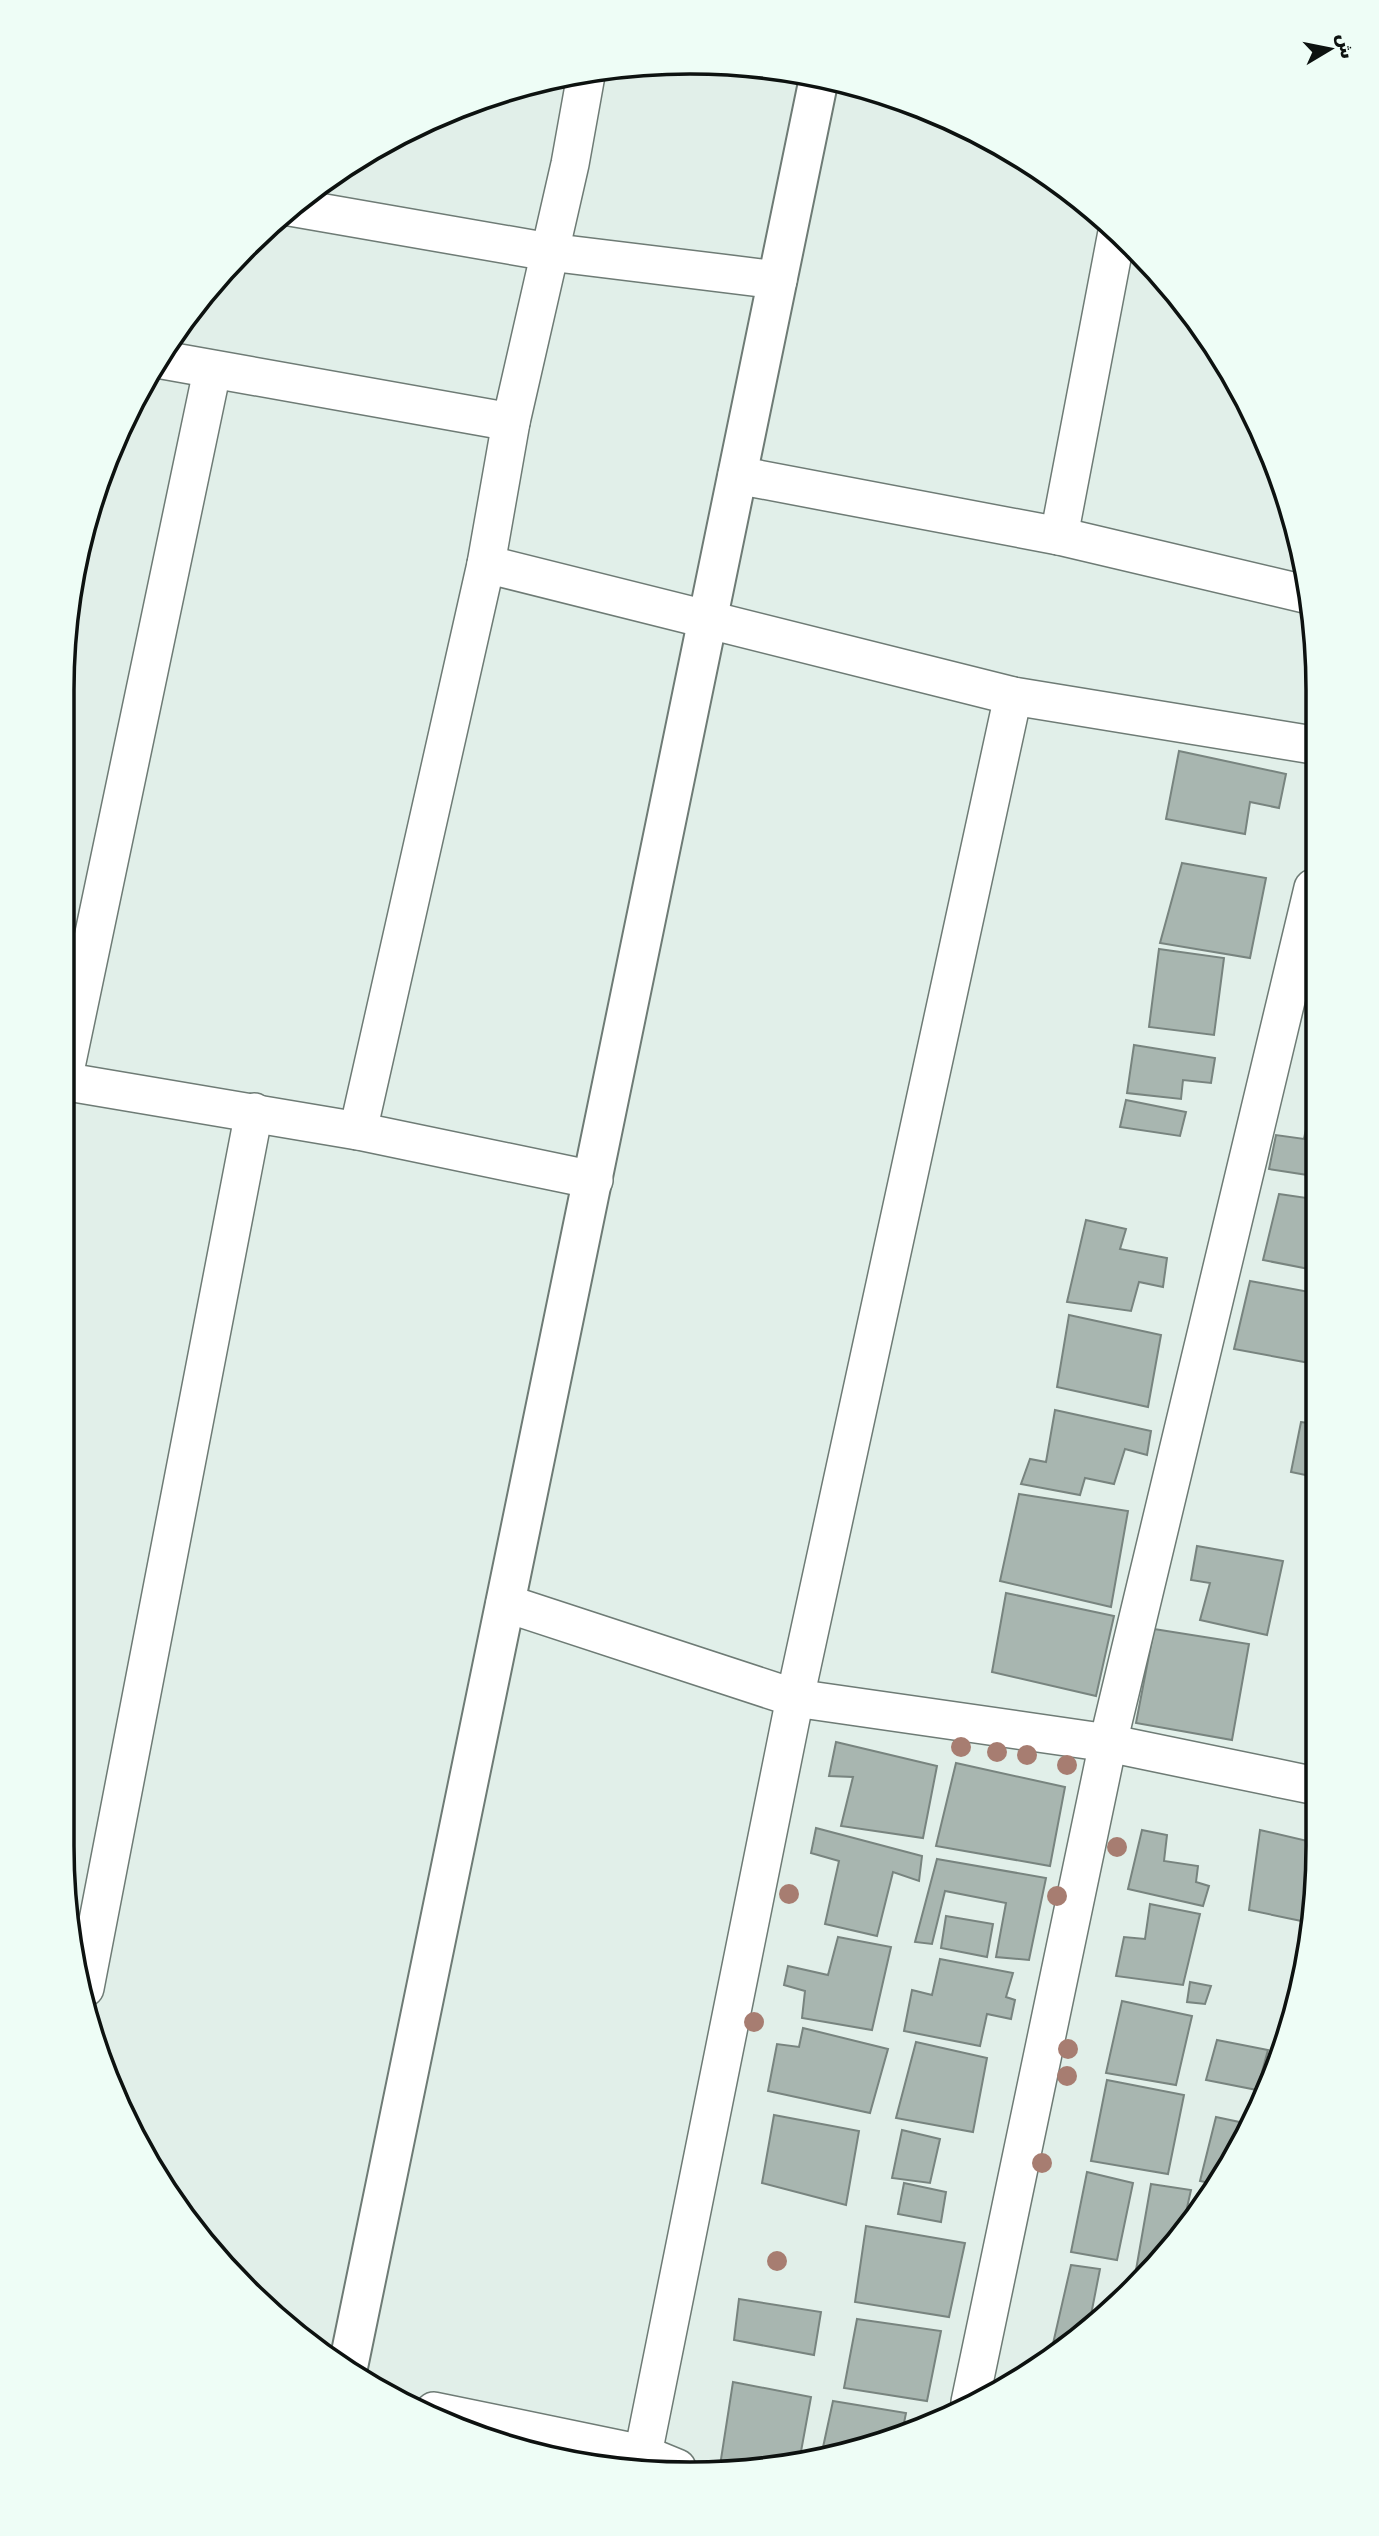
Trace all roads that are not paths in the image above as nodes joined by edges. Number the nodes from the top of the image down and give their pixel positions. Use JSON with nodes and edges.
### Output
{"nodes":[{"id":1,"x":584,"y":83,"type":"edge"},
{"id":2,"x":817,"y":87,"type":"edge"},
{"id":3,"x":304,"y":209,"type":"edge"},
{"id":4,"x":1115,"y":244,"type":"edge"},
{"id":5,"x":549,"y":252,"type":"junction"},
{"id":6,"x":778,"y":279,"type":"junction"},
{"id":7,"x":168,"y":361,"type":"edge"},
{"id":8,"x":212,"y":371,"type":"junction"},
{"id":9,"x":511,"y":422,"type":"junction"},
{"id":10,"x":737,"y":475,"type":"junction"},
{"id":11,"x":1059,"y":536,"type":"junction"},
{"id":12,"x":486,"y":564,"type":"junction"},
{"id":13,"x":1297,"y":592,"type":"edge"},
{"id":14,"x":710,"y":621,"type":"junction"},
{"id":15,"x":1013,"y":696,"type":"junction"},
{"id":16,"x":1306,"y":744,"type":"edge"},
{"id":17,"x":1306,"y":944,"type":"edge"},
{"id":18,"x":74,"y":1029,"type":"edge"},
{"id":19,"x":74,"y":1083,"type":"edge"},
{"id":20,"x":254,"y":1112,"type":"junction"},
{"id":21,"x":358,"y":1131,"type":"junction"},
{"id":22,"x":594,"y":1181,"type":"junction"},
{"id":23,"x":505,"y":1602,"type":"junction"},
{"id":24,"x":795,"y":1698,"type":"junction"},
{"id":25,"x":1108,"y":1743,"type":"junction"},
{"id":26,"x":1306,"y":1784,"type":"edge"},
{"id":27,"x":87,"y":1977,"type":"edge"},
{"id":28,"x":349,"y":2360,"type":"edge"},
{"id":29,"x":972,"y":2394,"type":"edge"},
{"id":30,"x":451,"y":2414,"type":"edge"},
{"id":31,"x":643,"y":2454,"type":"junction"},
{"id":32,"x":661,"y":2461,"type":"edge"}],
"edges":[{"from":1,"to":5,"type":"street"},
{"from":2,"to":6,"type":"street"},
{"from":3,"to":5,"type":"street"},
{"from":4,"to":11,"type":"street"},
{"from":5,"to":6,"type":"street"},
{"from":5,"to":9,"type":"street"},
{"from":6,"to":10,"type":"street"},
{"from":7,"to":8,"type":"street"},
{"from":8,"to":9,"type":"street"},
{"from":8,"to":18,"type":"street"},
{"from":9,"to":12,"type":"street"},
{"from":10,"to":11,"type":"street"},
{"from":10,"to":14,"type":"street"},
{"from":11,"to":13,"type":"street"},
{"from":12,"to":14,"type":"street"},
{"from":12,"to":21,"type":"street"},
{"from":14,"to":15,"type":"street"},
{"from":14,"to":22,"type":"street"},
{"from":15,"to":16,"type":"street"},
{"from":15,"to":24,"type":"street"},
{"from":17,"to":25,"type":"street"},
{"from":19,"to":20,"type":"street"},
{"from":20,"to":21,"type":"street"},
{"from":20,"to":27,"type":"street"},
{"from":21,"to":22,"type":"street"},
{"from":22,"to":23,"type":"street"},
{"from":23,"to":24,"type":"street"},
{"from":23,"to":28,"type":"street"},
{"from":24,"to":25,"type":"street"},
{"from":24,"to":31,"type":"street"},
{"from":25,"to":26,"type":"street"},
{"from":25,"to":29,"type":"street"},
{"from":30,"to":31,"type":"street"},
{"from":31,"to":32,"type":"street"}]}
